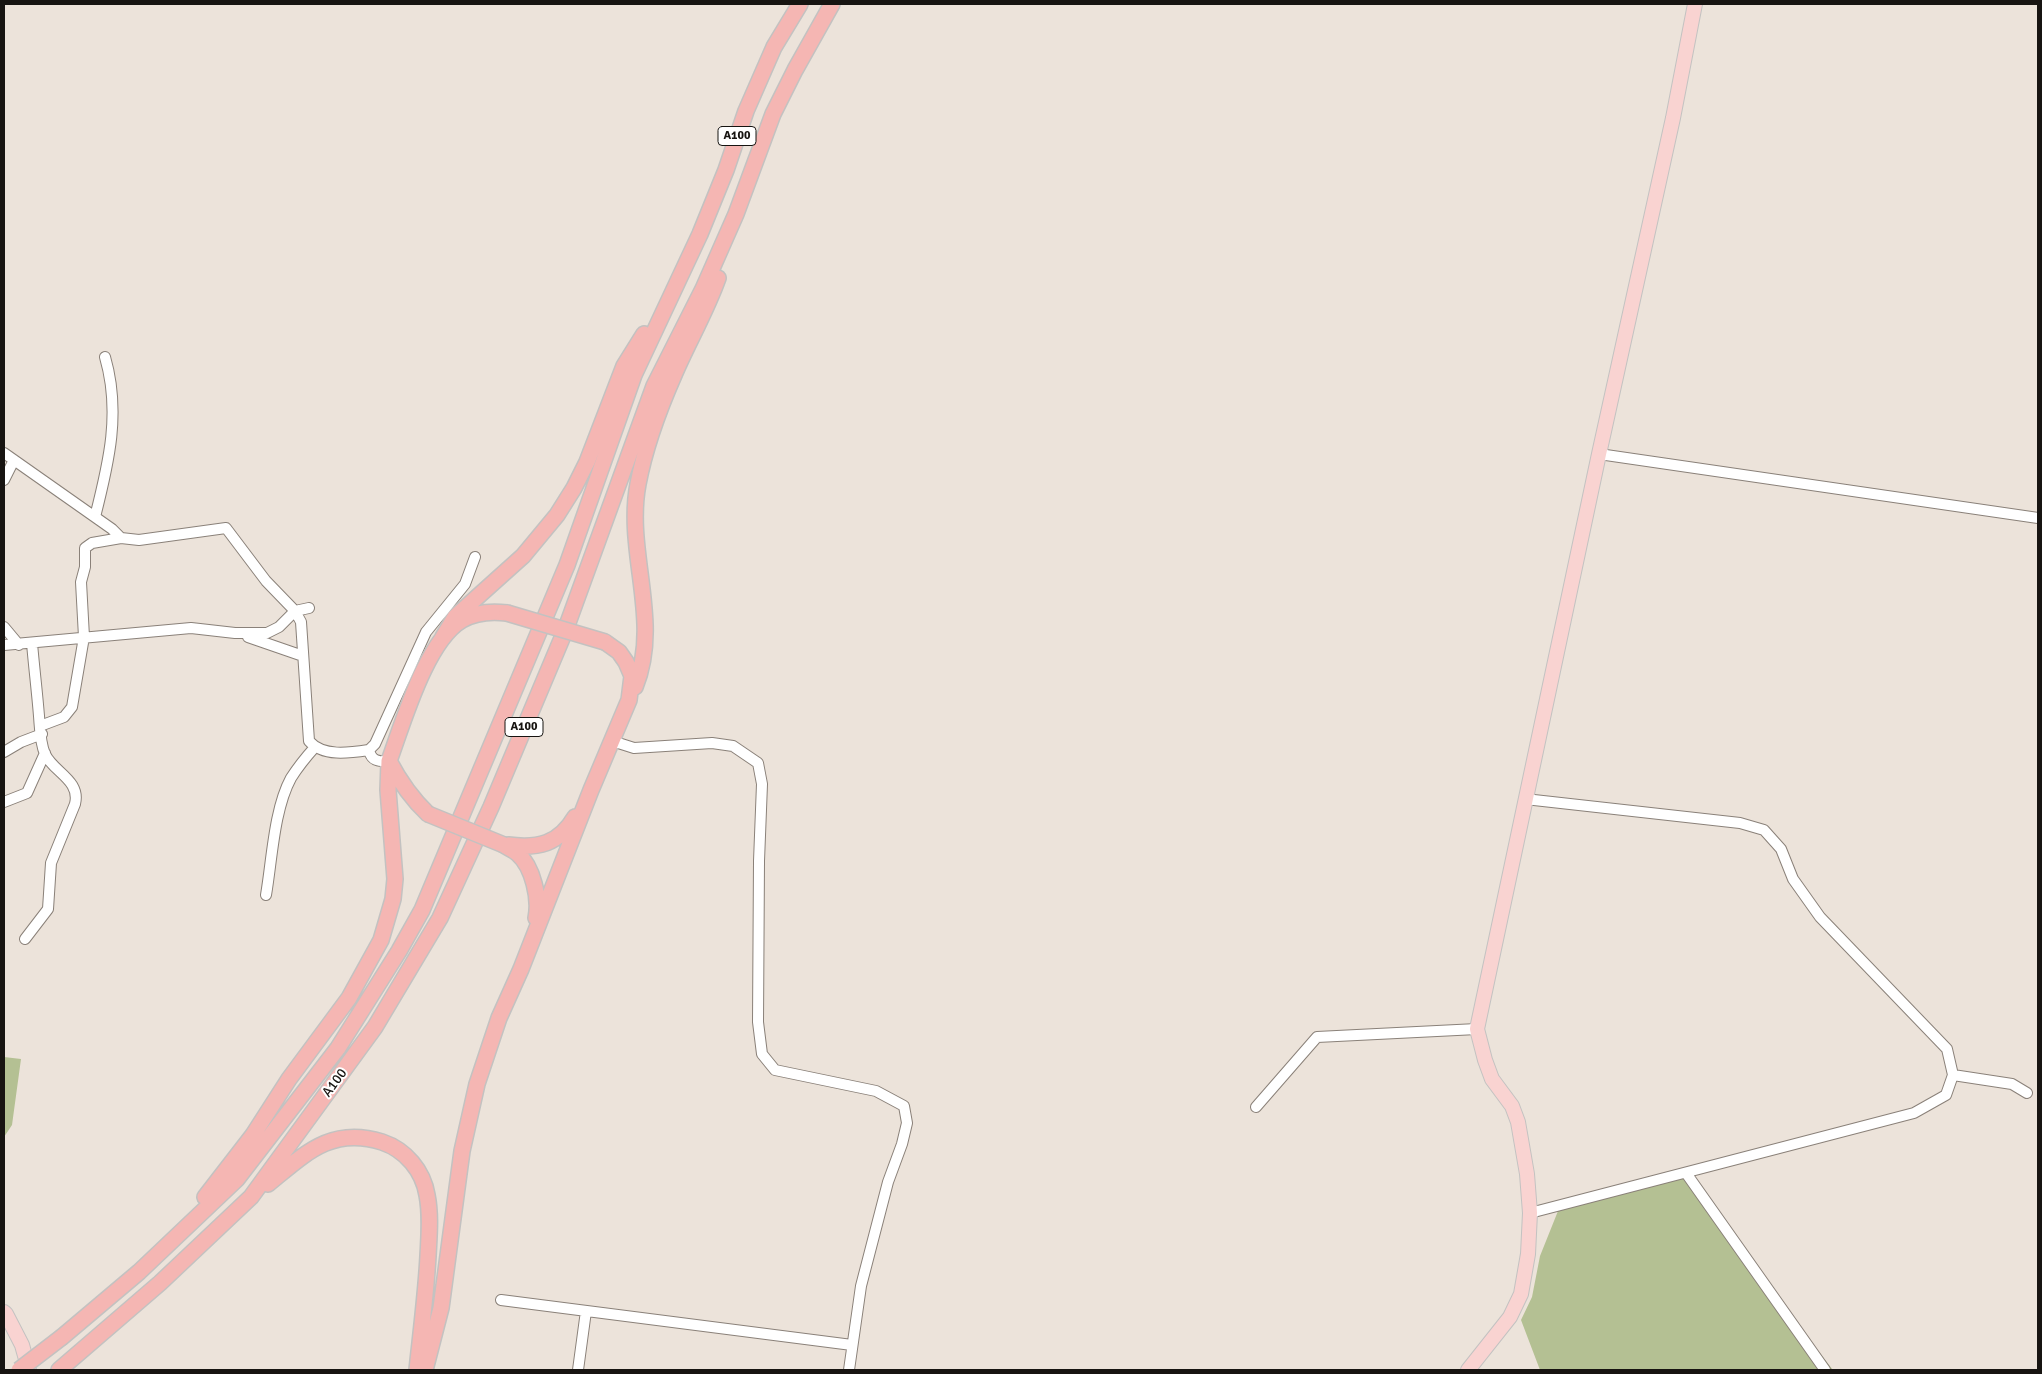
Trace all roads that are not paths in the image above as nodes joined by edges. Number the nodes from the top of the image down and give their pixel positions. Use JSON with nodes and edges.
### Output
{"nodes":[{"id":1,"x":800,"y":4,"type":"edge"},
{"id":2,"x":832,"y":4,"type":"edge"},
{"id":3,"x":1695,"y":4,"type":"edge"},
{"id":4,"x":736,"y":214,"type":"junction"},
{"id":5,"x":684,"y":272,"type":"junction"},
{"id":6,"x":105,"y":356,"type":"dead end"},
{"id":7,"x":4,"y":453,"type":"edge"},
{"id":8,"x":1599,"y":454,"type":"junction"},
{"id":9,"x":14,"y":460,"type":"junction"},
{"id":10,"x":4,"y":480,"type":"edge"},
{"id":11,"x":95,"y":517,"type":"junction"},
{"id":12,"x":2038,"y":518,"type":"edge"},
{"id":13,"x":121,"y":538,"type":"junction"},
{"id":14,"x":475,"y":557,"type":"dead end"},
{"id":15,"x":309,"y":608,"type":"dead end"},
{"id":16,"x":295,"y":611,"type":"junction"},
{"id":17,"x":4,"y":627,"type":"edge"},
{"id":18,"x":235,"y":633,"type":"junction"},
{"id":19,"x":84,"y":637,"type":"junction"},
{"id":20,"x":443,"y":637,"type":"junction"},
{"id":21,"x":32,"y":643,"type":"junction"},
{"id":22,"x":19,"y":644,"type":"junction"},
{"id":23,"x":4,"y":645,"type":"edge"},
{"id":24,"x":303,"y":656,"type":"junction"},
{"id":25,"x":629,"y":700,"type":"junction"},
{"id":26,"x":41,"y":730,"type":"junction"},
{"id":27,"x":612,"y":741,"type":"junction"},
{"id":28,"x":315,"y":747,"type":"junction"},
{"id":29,"x":369,"y":750,"type":"junction"},
{"id":30,"x":4,"y":752,"type":"edge"},
{"id":31,"x":45,"y":754,"type":"junction"},
{"id":32,"x":389,"y":761,"type":"junction"},
{"id":33,"x":591,"y":790,"type":"junction"},
{"id":34,"x":1525,"y":799,"type":"junction"},
{"id":35,"x":4,"y":802,"type":"edge"},
{"id":36,"x":504,"y":845,"type":"junction"},
{"id":37,"x":266,"y":895,"type":"dead end"},
{"id":38,"x":24,"y":939,"type":"dead end"},
{"id":39,"x":521,"y":969,"type":"junction"},
{"id":40,"x":1477,"y":1029,"type":"junction"},
{"id":41,"x":1953,"y":1075,"type":"junction"},
{"id":42,"x":2027,"y":1093,"type":"dead end"},
{"id":43,"x":1256,"y":1107,"type":"dead end"},
{"id":44,"x":1686,"y":1173,"type":"junction"},
{"id":45,"x":251,"y":1197,"type":"junction"},
{"id":46,"x":1530,"y":1213,"type":"junction"},
{"id":47,"x":139,"y":1272,"type":"junction"},
{"id":48,"x":502,"y":1300,"type":"dead end"},
{"id":49,"x":586,"y":1311,"type":"junction"},
{"id":50,"x":4,"y":1312,"type":"edge"},
{"id":51,"x":852,"y":1345,"type":"junction"},
{"id":52,"x":1473,"y":1368,"type":"edge"},
{"id":53,"x":19,"y":1370,"type":"edge"},
{"id":54,"x":29,"y":1370,"type":"edge"},
{"id":55,"x":59,"y":1370,"type":"edge"},
{"id":56,"x":417,"y":1370,"type":"edge"},
{"id":57,"x":425,"y":1370,"type":"edge"},
{"id":58,"x":578,"y":1370,"type":"edge"},
{"id":59,"x":849,"y":1370,"type":"edge"},
{"id":60,"x":1825,"y":1370,"type":"edge"}],
"edges":[{"from":1,"to":5,"type":"highway","name":"A100","number":"A100"},
{"from":2,"to":4,"type":"highway","name":"A100","number":"A100"},
{"from":3,"to":8,"type":"main road"},
{"from":4,"to":25,"type":"highway"},
{"from":4,"to":45,"type":"highway","name":"A100","number":"A100"},
{"from":5,"to":20,"type":"highway"},
{"from":5,"to":47,"type":"highway","name":"A100","number":"A100"},
{"from":6,"to":11,"type":"street"},
{"from":7,"to":9,"type":"street"},
{"from":8,"to":12,"type":"street"},
{"from":8,"to":34,"type":"main road"},
{"from":9,"to":10,"type":"street"},
{"from":9,"to":11,"type":"street"},
{"from":11,"to":13,"type":"street"},
{"from":13,"to":16,"type":"street"},
{"from":13,"to":19,"type":"street"},
{"from":14,"to":29,"type":"street"},
{"from":15,"to":16,"type":"street"},
{"from":16,"to":18,"type":"street"},
{"from":16,"to":24,"type":"street"},
{"from":17,"to":22,"type":"street"},
{"from":18,"to":19,"type":"street"},
{"from":18,"to":24,"type":"street"},
{"from":19,"to":21,"type":"street"},
{"from":19,"to":26,"type":"street"},
{"from":20,"to":25,"type":"highway","bridge":true},
{"from":20,"to":32,"type":"highway"},
{"from":21,"to":22,"type":"street"},
{"from":21,"to":26,"type":"street"},
{"from":22,"to":23,"type":"street"},
{"from":24,"to":28,"type":"street"},
{"from":25,"to":27,"type":"highway"},
{"from":26,"to":30,"type":"street"},
{"from":26,"to":31,"type":"street"},
{"from":27,"to":33,"type":"highway"},
{"from":27,"to":51,"type":"street"},
{"from":28,"to":29,"type":"street"},
{"from":28,"to":37,"type":"street"},
{"from":29,"to":32,"type":"street"},
{"from":31,"to":35,"type":"street"},
{"from":31,"to":38,"type":"street"},
{"from":32,"to":36,"type":"highway","bridge":true},
{"from":32,"to":47,"type":"highway"},
{"from":33,"to":36,"type":"highway"},
{"from":33,"to":39,"type":"highway"},
{"from":34,"to":40,"type":"main road"},
{"from":34,"to":41,"type":"street"},
{"from":36,"to":39,"type":"highway"},
{"from":39,"to":57,"type":"highway"},
{"from":40,"to":43,"type":"street"},
{"from":40,"to":46,"type":"main road"},
{"from":41,"to":42,"type":"street"},
{"from":41,"to":44,"type":"street"},
{"from":44,"to":46,"type":"street"},
{"from":44,"to":60,"type":"street"},
{"from":45,"to":55,"type":"highway","name":"A100","number":"A100"},
{"from":45,"to":56,"type":"highway"},
{"from":46,"to":52,"type":"main road"},
{"from":47,"to":53,"type":"highway","name":"A100","number":"A100","bridge":true},
{"from":48,"to":49,"type":"street"},
{"from":49,"to":51,"type":"street"},
{"from":49,"to":58,"type":"street"},
{"from":50,"to":54,"type":"main road"},
{"from":51,"to":59,"type":"street"}]}
